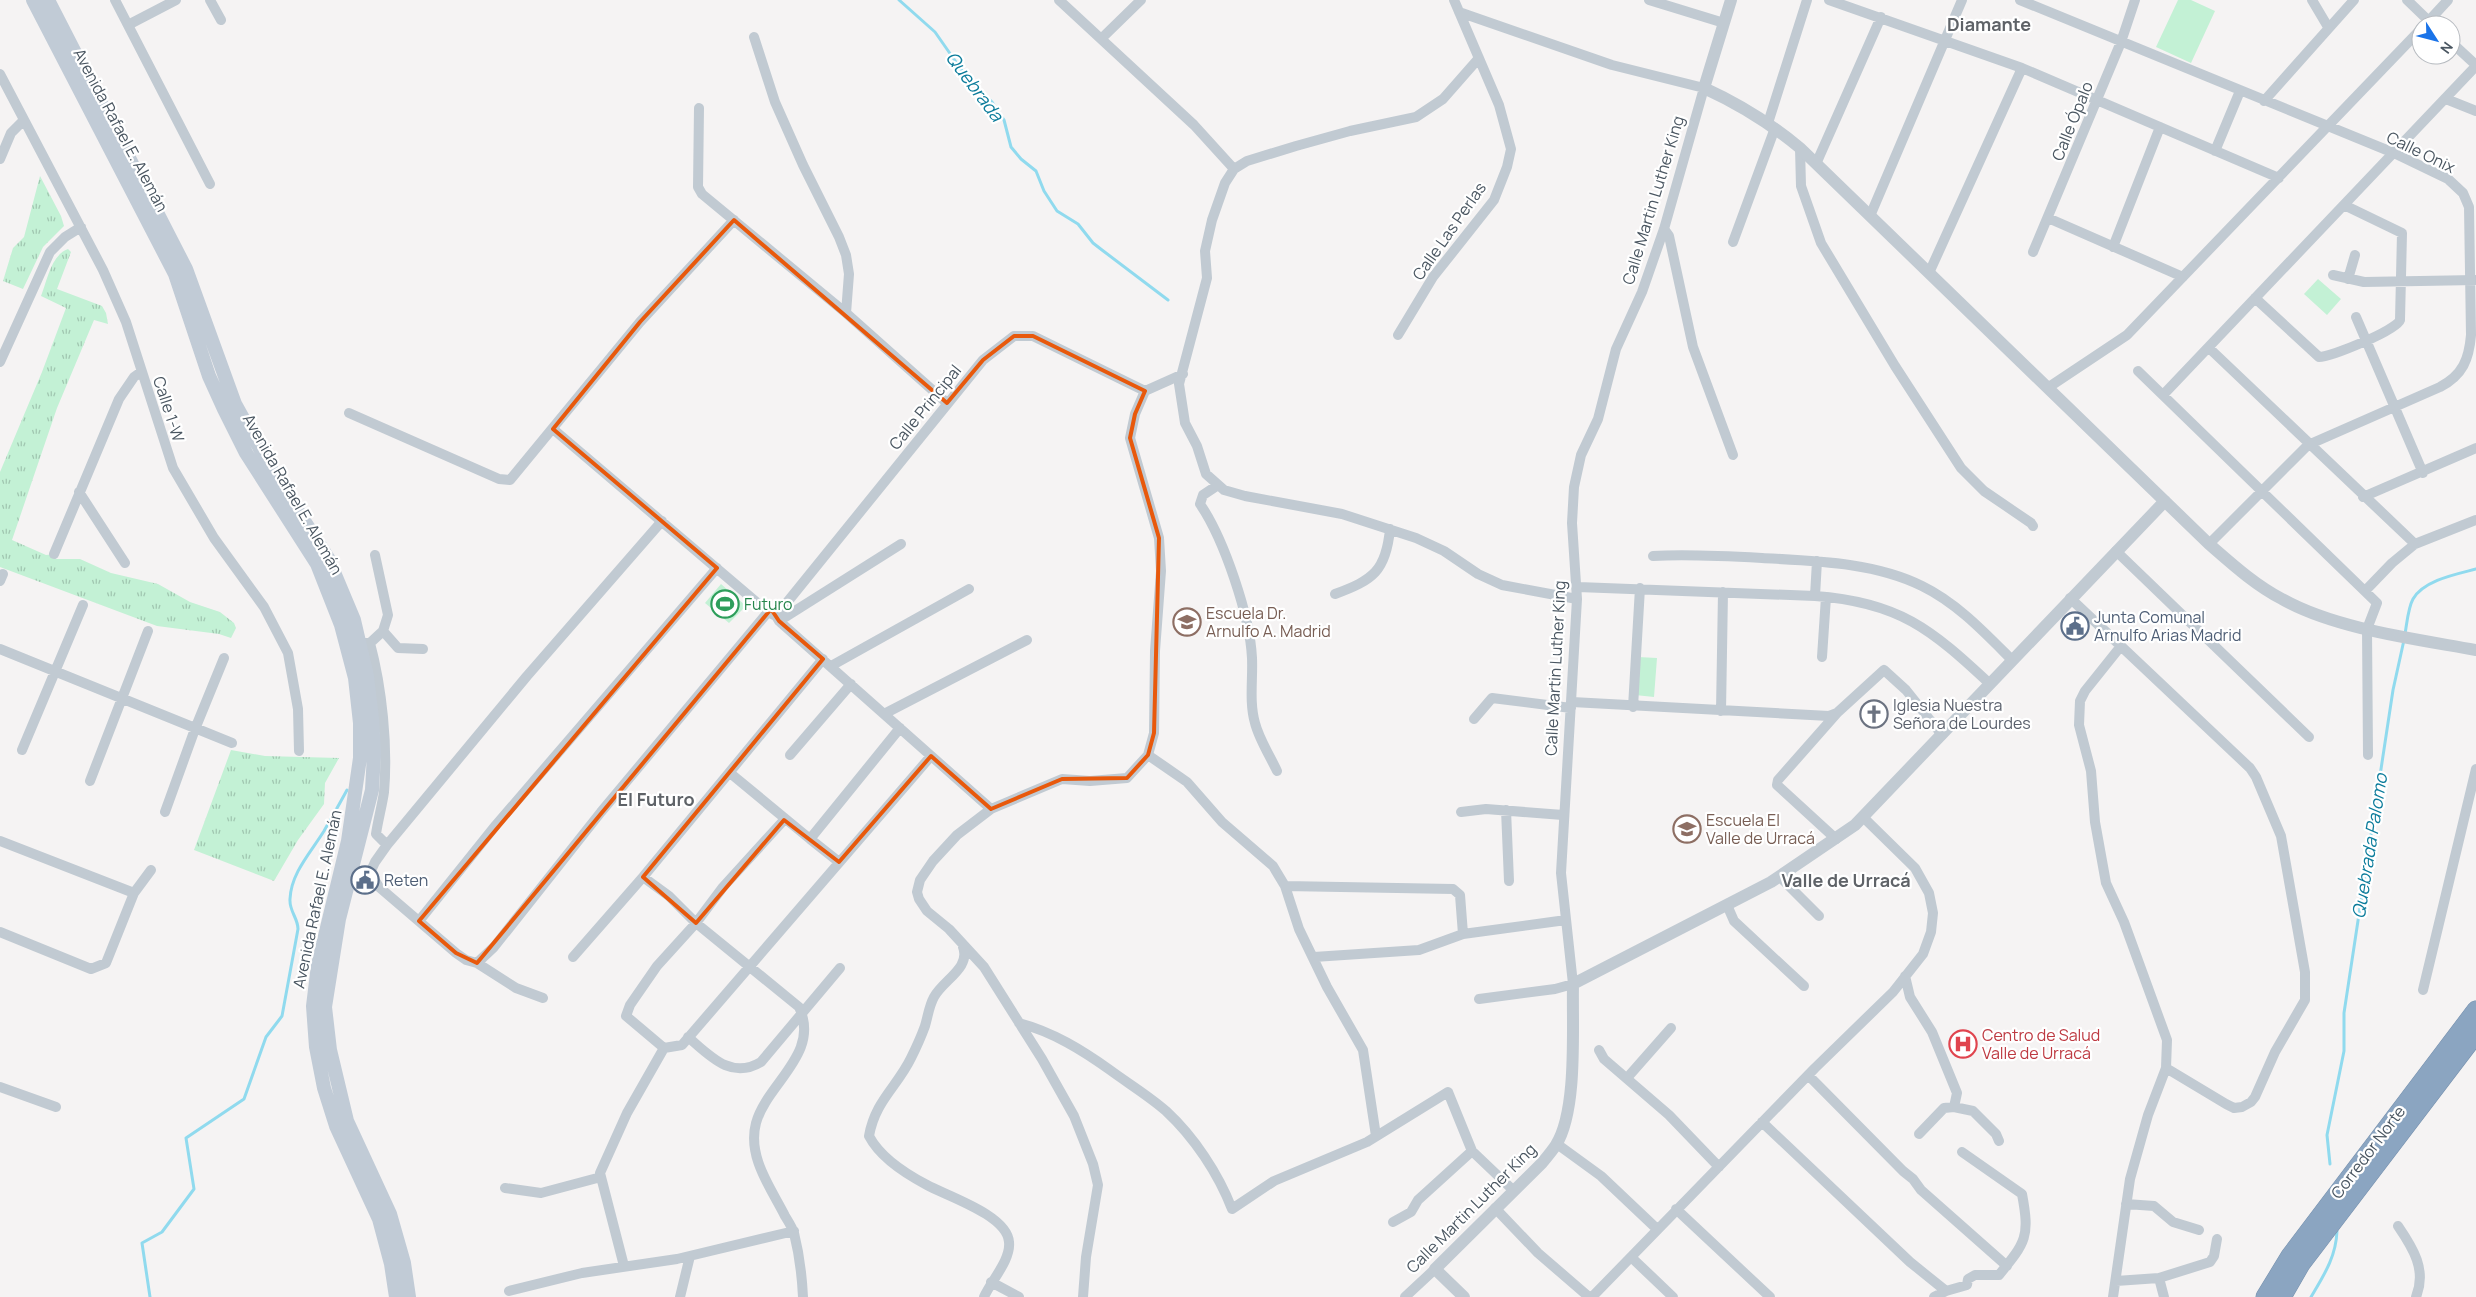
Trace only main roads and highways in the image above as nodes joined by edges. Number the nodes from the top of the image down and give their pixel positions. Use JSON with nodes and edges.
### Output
{"nodes":[{"id":1,"x":33,"y":0,"type":"edge"},
{"id":2,"x":48,"y":0,"type":"edge"},
{"id":3,"x":2476,"y":1010,"type":"edge"},
{"id":4,"x":2476,"y":1034,"type":"edge"},
{"id":5,"x":396,"y":1297,"type":"edge"},
{"id":6,"x":409,"y":1297,"type":"edge"},
{"id":7,"x":2264,"y":1297,"type":"edge"},
{"id":8,"x":2282,"y":1297,"type":"edge"}],
"edges":[{"from":1,"to":5,"type":"main road","name":"Avenida Rafael E. Alemán"},
{"from":2,"to":6,"type":"main road","name":"Avenida Rafael E. Alemán"},
{"from":3,"to":7,"type":"highway","name":"Corredor Norte"},
{"from":4,"to":8,"type":"highway","name":"Corredor Norte"}]}
